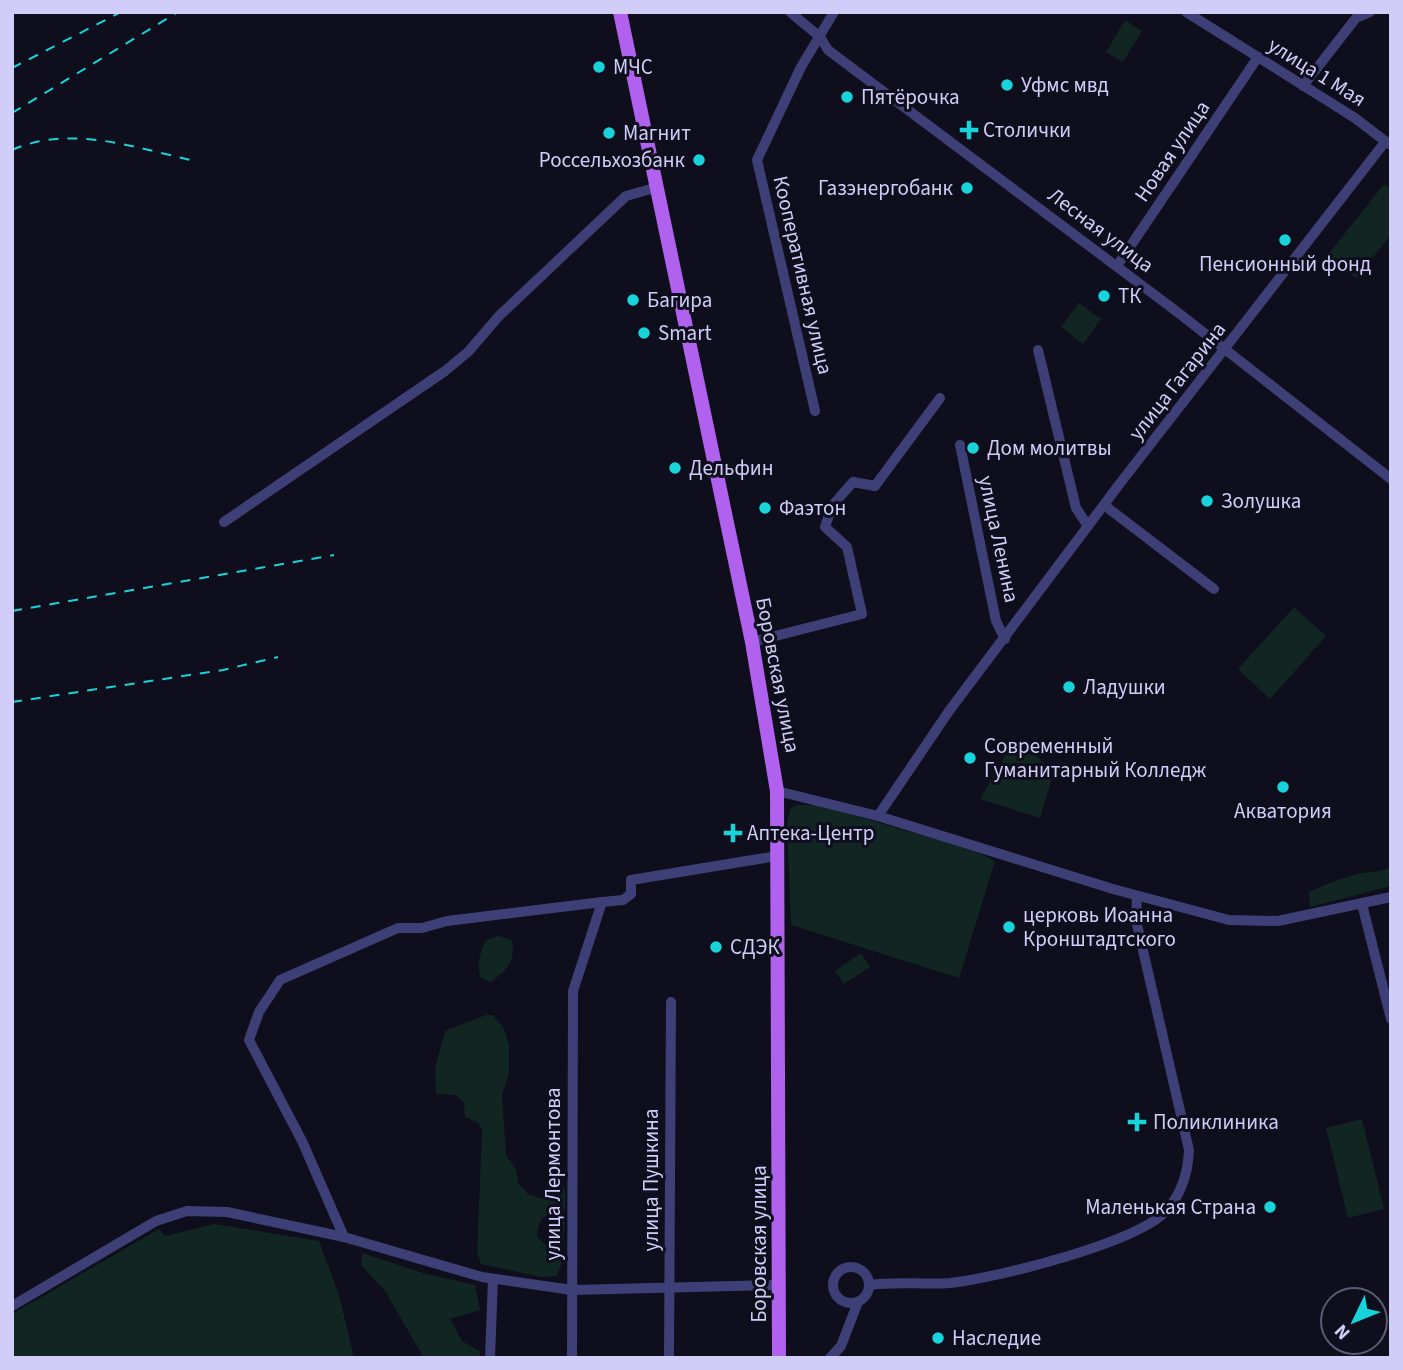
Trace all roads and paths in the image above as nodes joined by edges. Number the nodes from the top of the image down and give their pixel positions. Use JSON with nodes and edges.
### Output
{"nodes":[{"id":1,"x":620,"y":12,"type":"edge"},
{"id":2,"x":790,"y":12,"type":"edge"},
{"id":3,"x":834,"y":12,"type":"edge"},
{"id":4,"x":1186,"y":12,"type":"edge"},
{"id":5,"x":1370,"y":12,"type":"edge"},
{"id":6,"x":820,"y":37,"type":"junction"},
{"id":7,"x":1258,"y":57,"type":"junction"},
{"id":8,"x":1303,"y":86,"type":"junction"},
{"id":9,"x":1388,"y":143,"type":"edge"},
{"id":10,"x":658,"y":187,"type":"junction"},
{"id":11,"x":1117,"y":266,"type":"junction"},
{"id":12,"x":1226,"y":349,"type":"junction"},
{"id":13,"x":1038,"y":351,"type":"dead end"},
{"id":14,"x":940,"y":398,"type":"dead end"},
{"id":15,"x":815,"y":411,"type":"dead end"},
{"id":16,"x":960,"y":444,"type":"dead end"},
{"id":17,"x":1391,"y":479,"type":"edge"},
{"id":18,"x":1104,"y":505,"type":"junction"},
{"id":19,"x":225,"y":522,"type":"dead end"},
{"id":20,"x":1088,"y":526,"type":"junction"},
{"id":21,"x":1214,"y":589,"type":"dead end"},
{"id":22,"x":1005,"y":639,"type":"junction"},
{"id":23,"x":752,"y":642,"type":"junction"},
{"id":24,"x":777,"y":791,"type":"junction"},
{"id":25,"x":878,"y":816,"type":"junction"},
{"id":26,"x":778,"y":856,"type":"junction"},
{"id":27,"x":1137,"y":896,"type":"junction"},
{"id":28,"x":1391,"y":897,"type":"edge"},
{"id":29,"x":602,"y":902,"type":"junction"},
{"id":30,"x":1362,"y":904,"type":"junction"},
{"id":31,"x":671,"y":1002,"type":"dead end"},
{"id":32,"x":1391,"y":1019,"type":"edge"},
{"id":33,"x":344,"y":1237,"type":"junction"},
{"id":34,"x":493,"y":1279,"type":"junction"},
{"id":35,"x":779,"y":1285,"type":"junction"},
{"id":36,"x":869,"y":1285,"type":"junction"},
{"id":37,"x":669,"y":1289,"type":"junction"},
{"id":38,"x":572,"y":1290,"type":"junction"},
{"id":39,"x":841,"y":1300,"type":"junction"},
{"id":40,"x":858,"y":1302,"type":"junction"},
{"id":41,"x":12,"y":1306,"type":"edge"},
{"id":42,"x":841,"y":1346,"type":"junction"},
{"id":43,"x":489,"y":1358,"type":"edge"},
{"id":44,"x":572,"y":1358,"type":"edge"},
{"id":45,"x":669,"y":1358,"type":"edge"},
{"id":46,"x":779,"y":1358,"type":"edge"},
{"id":47,"x":830,"y":1358,"type":"edge"}],
"edges":[{"from":1,"to":10,"type":"main road","name":"Боровская улица"},
{"from":2,"to":6,"type":"street","name":"Лесная улица"},
{"from":3,"to":6,"type":"street","name":"Кооперативная улица"},
{"from":4,"to":7,"type":"street","name":"улица 1 Мая"},
{"from":5,"to":8,"type":"street"},
{"from":6,"to":11,"type":"street","name":"Лесная улица"},
{"from":6,"to":15,"type":"street","name":"Кооперативная улица"},
{"from":7,"to":8,"type":"street","name":"улица 1 Мая"},
{"from":7,"to":11,"type":"street","name":"Новая улица"},
{"from":8,"to":9,"type":"street","name":"улица 1 Мая"},
{"from":9,"to":12,"type":"street","name":"улица Гагарина"},
{"from":10,"to":19,"type":"street"},
{"from":10,"to":23,"type":"main road","name":"Боровская улица"},
{"from":11,"to":12,"type":"street","name":"Лесная улица"},
{"from":12,"to":17,"type":"street","name":"Лесная улица"},
{"from":12,"to":18,"type":"street","name":"улица Гагарина"},
{"from":13,"to":20,"type":"street"},
{"from":14,"to":23,"type":"street"},
{"from":16,"to":22,"type":"street","name":"улица Ленина"},
{"from":18,"to":20,"type":"street","name":"улица Гагарина"},
{"from":18,"to":21,"type":"street"},
{"from":20,"to":22,"type":"street","name":"улица Гагарина"},
{"from":22,"to":25,"type":"street","name":"улица Гагарина"},
{"from":23,"to":24,"type":"main road","name":"Боровская улица"},
{"from":24,"to":25,"type":"street"},
{"from":24,"to":26,"type":"main road","name":"Боровская улица"},
{"from":25,"to":27,"type":"street"},
{"from":26,"to":29,"type":"street"},
{"from":26,"to":35,"type":"main road","name":"Боровская улица"},
{"from":27,"to":30,"type":"street"},
{"from":27,"to":36,"type":"street"},
{"from":28,"to":30,"type":"street"},
{"from":29,"to":33,"type":"street"},
{"from":29,"to":38,"type":"street","name":"улица Лермонтова"},
{"from":30,"to":32,"type":"street"},
{"from":31,"to":37,"type":"street","name":"улица Пушкина"},
{"from":33,"to":34,"type":"street"},
{"from":33,"to":41,"type":"street"},
{"from":34,"to":38,"type":"street"},
{"from":34,"to":43,"type":"street"},
{"from":35,"to":37,"type":"street"},
{"from":35,"to":46,"type":"main road","name":"Боровская улица"},
{"from":36,"to":39,"type":"street"},
{"from":36,"to":40,"type":"street"},
{"from":37,"to":38,"type":"street"},
{"from":37,"to":45,"type":"street","name":"улица Пушкина"},
{"from":38,"to":44,"type":"street","name":"улица Лермонтова"},
{"from":39,"to":40,"type":"street"},
{"from":39,"to":42,"type":"street"},
{"from":40,"to":42,"type":"street"},
{"from":42,"to":47,"type":"street"}]}
